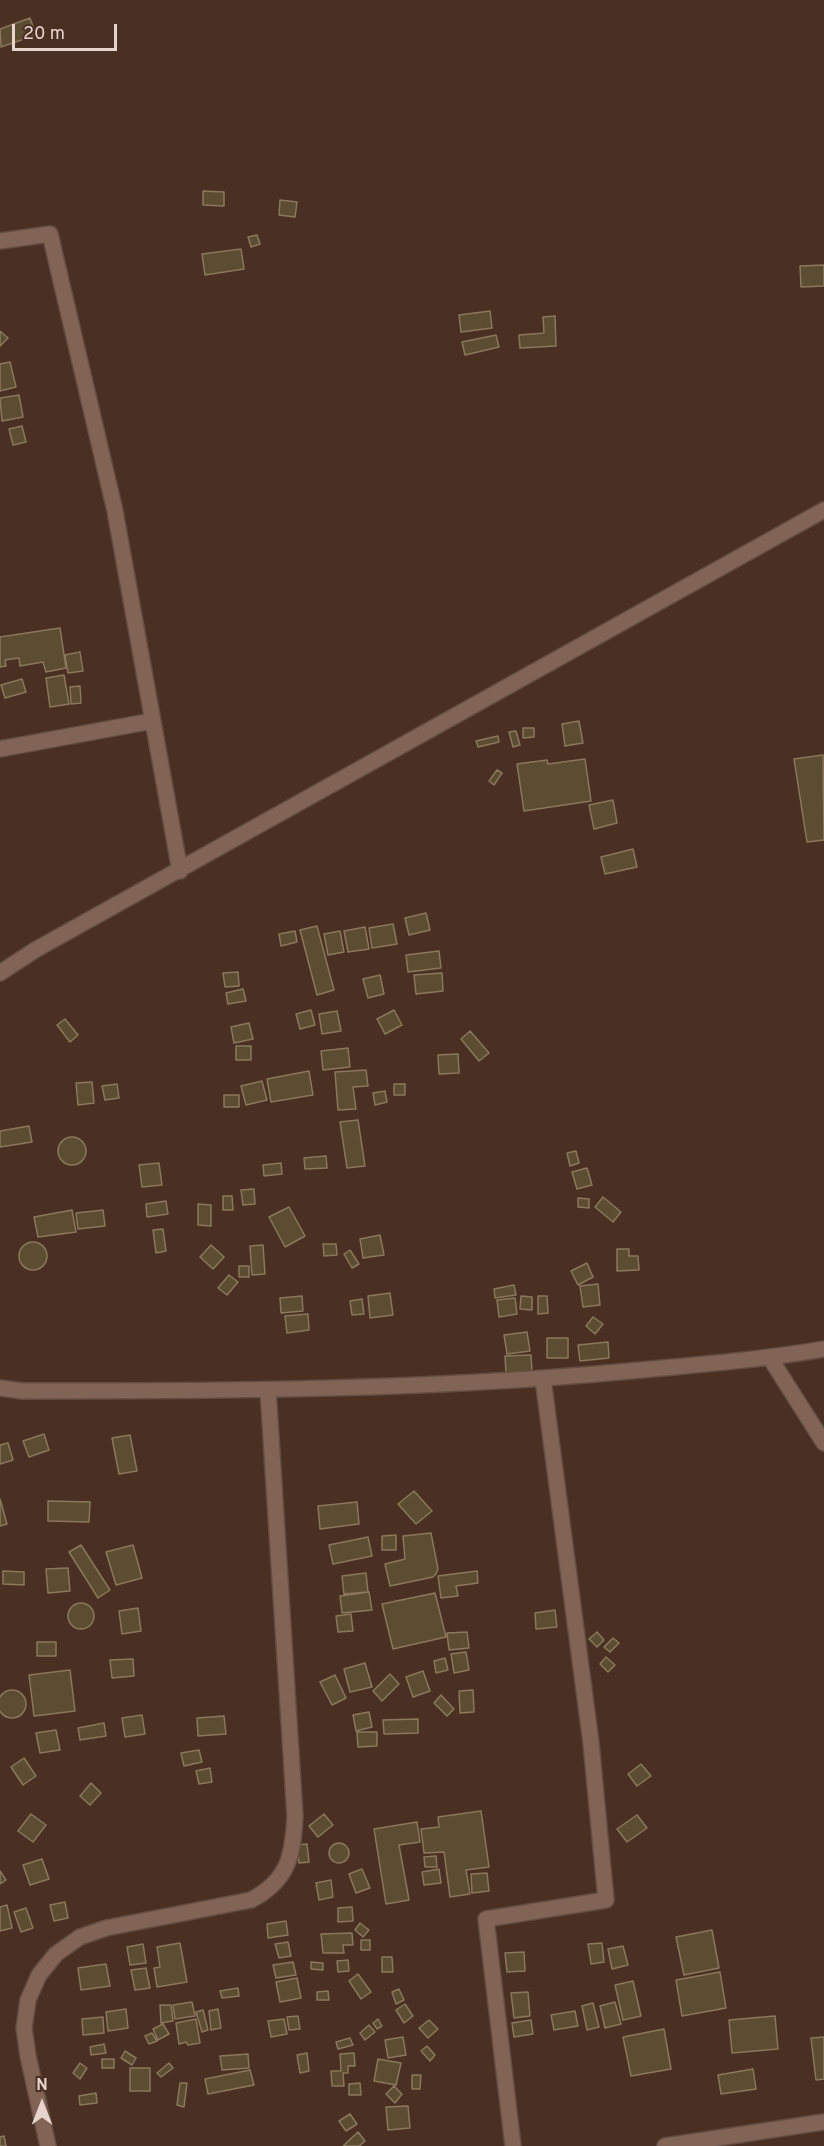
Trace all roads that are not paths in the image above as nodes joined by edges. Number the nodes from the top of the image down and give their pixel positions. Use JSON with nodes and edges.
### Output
{"nodes":[{"id":1,"x":0,"y":241,"type":"edge"},
{"id":2,"x":824,"y":510,"type":"edge"},
{"id":3,"x":152,"y":721,"type":"junction"},
{"id":4,"x":0,"y":749,"type":"edge"},
{"id":5,"x":180,"y":871,"type":"junction"},
{"id":6,"x":0,"y":973,"type":"edge"},
{"id":7,"x":824,"y":1348,"type":"edge"},
{"id":8,"x":770,"y":1358,"type":"junction"},
{"id":9,"x":543,"y":1379,"type":"junction"},
{"id":10,"x":0,"y":1388,"type":"edge"},
{"id":11,"x":268,"y":1390,"type":"junction"},
{"id":12,"x":824,"y":1443,"type":"edge"},
{"id":13,"x":824,"y":2122,"type":"edge"},
{"id":14,"x":48,"y":2146,"type":"edge"},
{"id":15,"x":513,"y":2146,"type":"edge"},
{"id":16,"x":665,"y":2146,"type":"edge"}],
"edges":[{"from":1,"to":3,"type":"street"},
{"from":2,"to":5,"type":"street"},
{"from":3,"to":4,"type":"street"},
{"from":3,"to":5,"type":"street"},
{"from":5,"to":6,"type":"street"},
{"from":7,"to":8,"type":"street"},
{"from":8,"to":9,"type":"street"},
{"from":8,"to":12,"type":"street"},
{"from":9,"to":11,"type":"street"},
{"from":9,"to":15,"type":"street"},
{"from":10,"to":11,"type":"street"},
{"from":11,"to":14,"type":"street"},
{"from":13,"to":16,"type":"street"}]}
